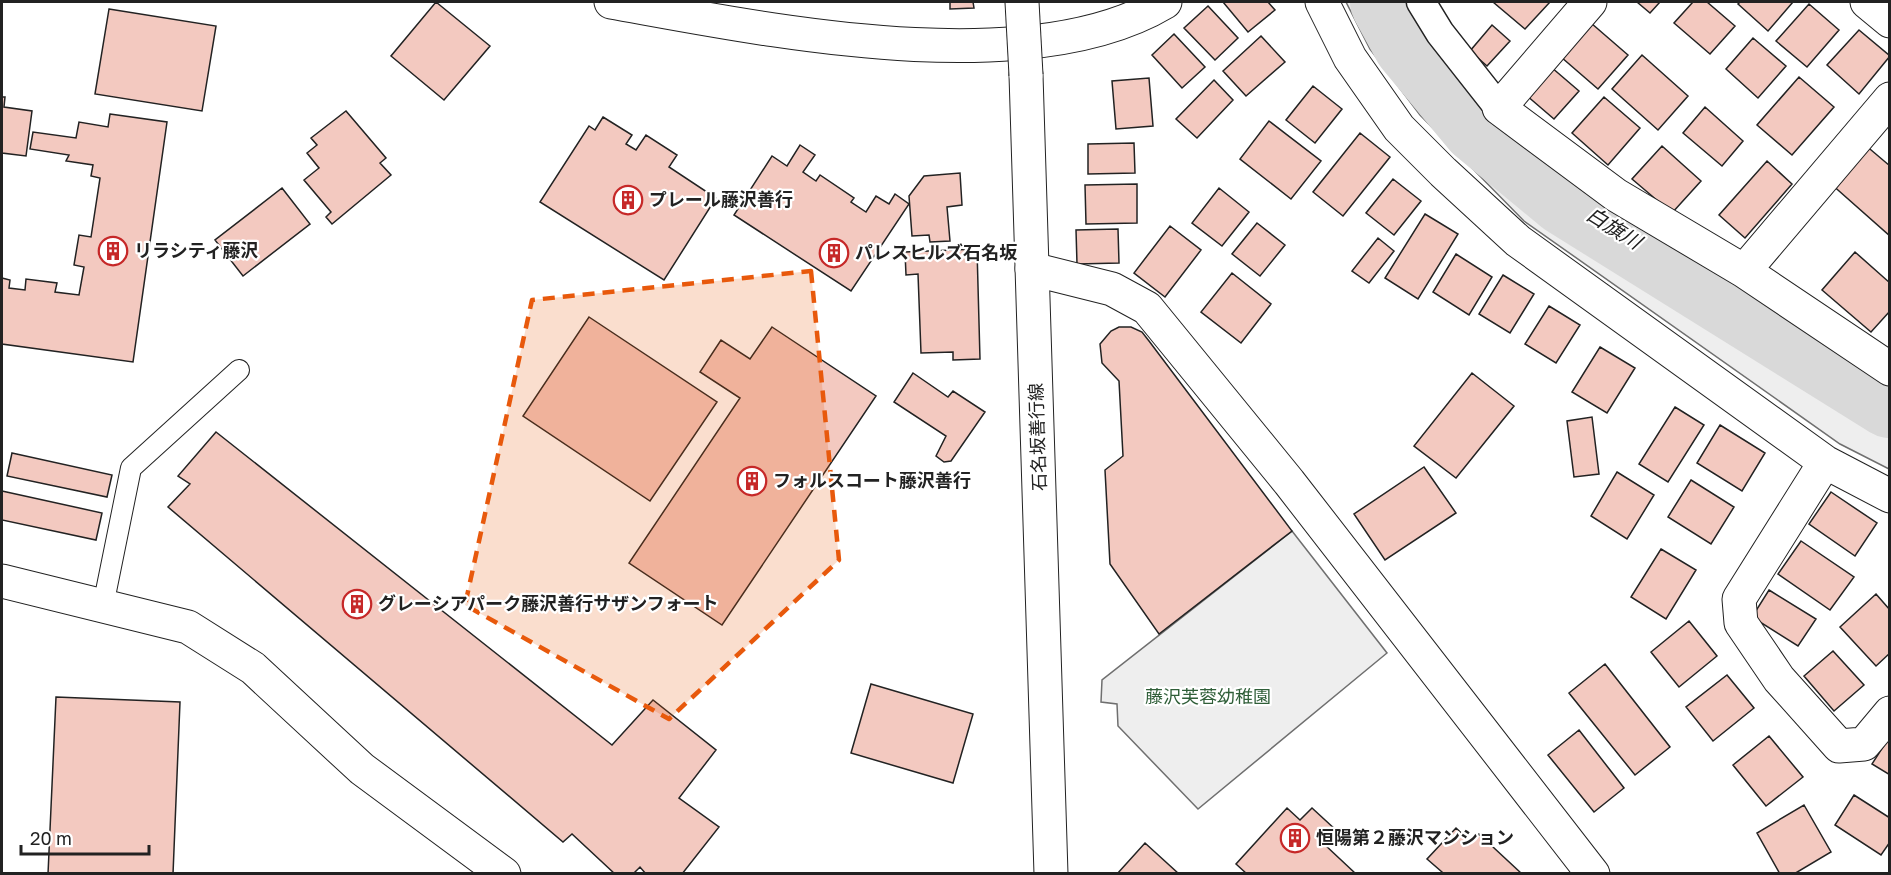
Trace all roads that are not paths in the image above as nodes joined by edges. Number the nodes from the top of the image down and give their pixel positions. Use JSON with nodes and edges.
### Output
{"nodes":[{"id":1,"x":611,"y":2,"type":"edge"},
{"id":2,"x":1022,"y":2,"type":"edge"},
{"id":3,"x":1165,"y":2,"type":"edge"},
{"id":4,"x":1322,"y":2,"type":"edge"},
{"id":5,"x":1421,"y":2,"type":"edge"},
{"id":6,"x":1590,"y":2,"type":"edge"},
{"id":7,"x":1867,"y":2,"type":"edge"},
{"id":8,"x":1890,"y":21,"type":"edge"},
{"id":9,"x":1890,"y":99,"type":"edge"},
{"id":10,"x":1499,"y":108,"type":"junction"},
{"id":11,"x":1032,"y":269,"type":"junction"},
{"id":12,"x":1744,"y":271,"type":"junction"},
{"id":13,"x":1890,"y":369,"type":"edge"},
{"id":14,"x":239,"y":370,"type":"dead end"},
{"id":15,"x":1825,"y":462,"type":"junction"},
{"id":16,"x":1890,"y":496,"type":"edge"},
{"id":17,"x":2,"y":581,"type":"edge"},
{"id":18,"x":103,"y":606,"type":"junction"},
{"id":19,"x":1890,"y":713,"type":"edge"},
{"id":20,"x":504,"y":873,"type":"edge"},
{"id":21,"x":1051,"y":873,"type":"edge"},
{"id":22,"x":1593,"y":873,"type":"edge"}],
"edges":[{"from":1,"to":3,"type":"street"},
{"from":2,"to":11,"type":"street","name":"石名坂善行線","bridge":true},
{"from":4,"to":15,"type":"street"},
{"from":5,"to":10,"type":"street"},
{"from":6,"to":10,"type":"street"},
{"from":7,"to":8,"type":"street"},
{"from":9,"to":12,"type":"street"},
{"from":10,"to":12,"type":"street"},
{"from":11,"to":21,"type":"street","name":"石名坂善行線"},
{"from":11,"to":22,"type":"street"},
{"from":12,"to":13,"type":"street"},
{"from":14,"to":18,"type":"lane"},
{"from":15,"to":16,"type":"street"},
{"from":15,"to":19,"type":"street"},
{"from":17,"to":18,"type":"street"},
{"from":18,"to":20,"type":"street"}]}
